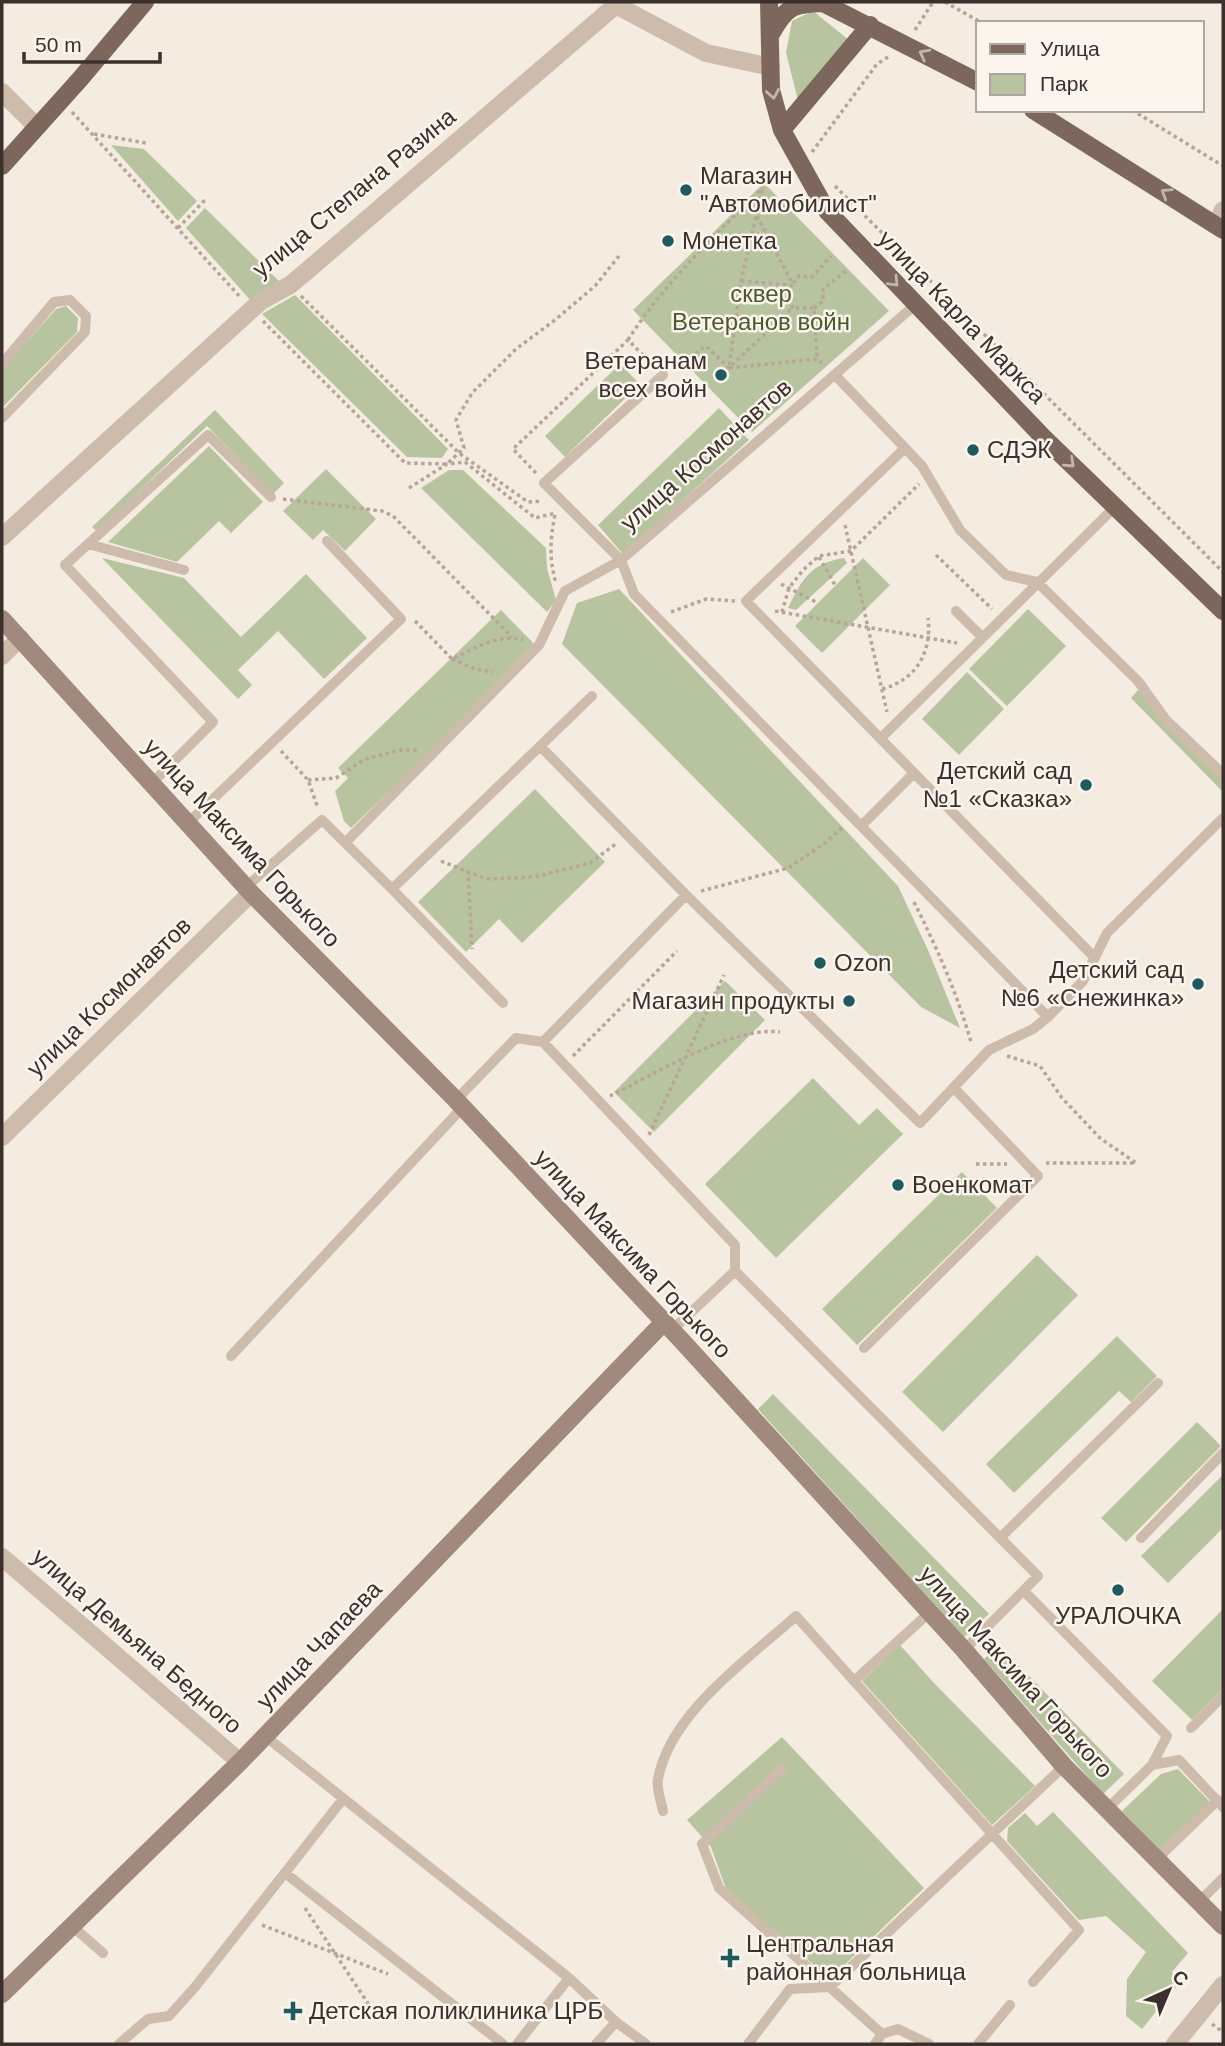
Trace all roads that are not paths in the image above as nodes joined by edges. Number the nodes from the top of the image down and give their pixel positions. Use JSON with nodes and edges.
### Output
{"nodes":[{"id":1,"x":145,"y":2,"type":"edge"},
{"id":2,"x":769,"y":2,"type":"edge"},
{"id":3,"x":822,"y":2,"type":"edge"},
{"id":4,"x":614,"y":3,"type":"edge"},
{"id":5,"x":870,"y":25,"type":"junction"},
{"id":6,"x":771,"y":35,"type":"junction"},
{"id":7,"x":771,"y":67,"type":"junction"},
{"id":8,"x":976,"y":81,"type":"edge"},
{"id":9,"x":2,"y":92,"type":"edge"},
{"id":10,"x":1035,"y":112,"type":"edge"},
{"id":11,"x":37,"y":127,"type":"junction"},
{"id":12,"x":782,"y":130,"type":"junction"},
{"id":13,"x":2,"y":166,"type":"edge"},
{"id":14,"x":1221,"y":221,"type":"edge"},
{"id":15,"x":915,"y":305,"type":"junction"},
{"id":16,"x":2,"y":364,"type":"edge"},
{"id":17,"x":663,"y":375,"type":"road end"},
{"id":18,"x":835,"y":375,"type":"junction"},
{"id":19,"x":2,"y":418,"type":"edge"},
{"id":20,"x":905,"y":448,"type":"junction"},
{"id":21,"x":271,"y":498,"type":"road end"},
{"id":22,"x":1116,"y":506,"type":"junction"},
{"id":23,"x":2,"y":537,"type":"edge"},
{"id":24,"x":327,"y":541,"type":"dead end"},
{"id":25,"x":88,"y":544,"type":"junction"},
{"id":26,"x":621,"y":560,"type":"junction"},
{"id":27,"x":184,"y":570,"type":"dead end"},
{"id":28,"x":1037,"y":582,"type":"junction"},
{"id":29,"x":956,"y":611,"type":"dead end"},
{"id":30,"x":1223,"y":611,"type":"edge"},
{"id":31,"x":2,"y":619,"type":"edge"},
{"id":32,"x":982,"y":637,"type":"junction"},
{"id":33,"x":20,"y":638,"type":"junction"},
{"id":34,"x":2,"y":656,"type":"edge"},
{"id":35,"x":592,"y":696,"type":"dead end"},
{"id":36,"x":881,"y":738,"type":"junction"},
{"id":37,"x":541,"y":747,"type":"junction"},
{"id":38,"x":914,"y":773,"type":"junction"},
{"id":39,"x":1223,"y":774,"type":"edge"},
{"id":40,"x":152,"y":783,"type":"junction"},
{"id":41,"x":1223,"y":818,"type":"edge"},
{"id":42,"x":857,"y":822,"type":"junction"},
{"id":43,"x":188,"y":823,"type":"junction"},
{"id":44,"x":345,"y":843,"type":"junction"},
{"id":45,"x":393,"y":889,"type":"junction"},
{"id":46,"x":248,"y":890,"type":"junction"},
{"id":47,"x":686,"y":895,"type":"junction"},
{"id":48,"x":1095,"y":958,"type":"junction"},
{"id":49,"x":503,"y":1003,"type":"dead end"},
{"id":50,"x":1048,"y":1017,"type":"junction"},
{"id":51,"x":543,"y":1042,"type":"junction"},
{"id":52,"x":954,"y":1088,"type":"junction"},
{"id":53,"x":459,"y":1104,"type":"junction"},
{"id":54,"x":2,"y":1137,"type":"edge"},
{"id":55,"x":735,"y":1271,"type":"junction"},
{"id":56,"x":667,"y":1326,"type":"junction"},
{"id":57,"x":864,"y":1348,"type":"dead end"},
{"id":58,"x":231,"y":1356,"type":"dead end"},
{"id":59,"x":1158,"y":1383,"type":"dead end"},
{"id":60,"x":1223,"y":1453,"type":"edge"},
{"id":61,"x":1000,"y":1538,"type":"junction"},
{"id":62,"x":1141,"y":1538,"type":"dead end"},
{"id":63,"x":2,"y":1557,"type":"edge"},
{"id":64,"x":1024,"y":1591,"type":"junction"},
{"id":65,"x":929,"y":1613,"type":"junction"},
{"id":66,"x":964,"y":1650,"type":"junction"},
{"id":67,"x":854,"y":1681,"type":"junction"},
{"id":68,"x":1223,"y":1696,"type":"edge"},
{"id":69,"x":1191,"y":1728,"type":"dead end"},
{"id":70,"x":265,"y":1736,"type":"junction"},
{"id":71,"x":240,"y":1762,"type":"junction"},
{"id":72,"x":1152,"y":1765,"type":"junction"},
{"id":73,"x":1064,"y":1766,"type":"junction"},
{"id":74,"x":782,"y":1769,"type":"dead end"},
{"id":75,"x":344,"y":1799,"type":"junction"},
{"id":76,"x":1220,"y":1803,"type":"edge"},
{"id":77,"x":1107,"y":1809,"type":"junction"},
{"id":78,"x":663,"y":1811,"type":"dead end"},
{"id":79,"x":993,"y":1833,"type":"junction"},
{"id":80,"x":1157,"y":1860,"type":"junction"},
{"id":81,"x":285,"y":1873,"type":"junction"},
{"id":82,"x":1223,"y":1878,"type":"edge"},
{"id":83,"x":1199,"y":1902,"type":"junction"},
{"id":84,"x":72,"y":1926,"type":"junction"},
{"id":85,"x":1223,"y":1926,"type":"edge"},
{"id":86,"x":103,"y":1953,"type":"dead end"},
{"id":87,"x":569,"y":1978,"type":"junction"},
{"id":88,"x":1032,"y":1982,"type":"dead end"},
{"id":89,"x":1223,"y":1985,"type":"edge"},
{"id":90,"x":830,"y":1987,"type":"junction"},
{"id":91,"x":4,"y":1988,"type":"edge"},
{"id":92,"x":1010,"y":2005,"type":"dead end"},
{"id":93,"x":616,"y":2022,"type":"junction"},
{"id":94,"x":882,"y":2034,"type":"junction"},
{"id":95,"x":119,"y":2044,"type":"edge"},
{"id":96,"x":503,"y":2044,"type":"edge"},
{"id":97,"x":517,"y":2044,"type":"edge"},
{"id":98,"x":596,"y":2044,"type":"edge"},
{"id":99,"x":646,"y":2044,"type":"edge"},
{"id":100,"x":748,"y":2044,"type":"edge"},
{"id":101,"x":875,"y":2044,"type":"edge"},
{"id":102,"x":929,"y":2044,"type":"edge"},
{"id":103,"x":978,"y":2044,"type":"edge"},
{"id":104,"x":1175,"y":2044,"type":"edge"}],
"edges":[{"from":1,"to":11,"type":"main road"},
{"from":2,"to":6,"type":"main road","name":"улица Карла Маркса"},
{"from":3,"to":5,"type":"main road"},
{"from":3,"to":6,"type":"main road"},
{"from":4,"to":7,"type":"street","name":"улица Степана Разина"},
{"from":4,"to":23,"type":"street","name":"улица Степана Разина"},
{"from":8,"to":5,"type":"main road","one_way":true},
{"from":5,"to":12,"type":"main road"},
{"from":6,"to":7,"type":"main road","name":"улица Карла Маркса"},
{"from":7,"to":12,"type":"main road","name":"улица Карла Маркса","one_way":true},
{"from":9,"to":11,"type":"street"},
{"from":14,"to":10,"type":"main road","one_way":true},
{"from":11,"to":13,"type":"main road"},
{"from":12,"to":15,"type":"main road","name":"улица Карла Маркса","one_way":true},
{"from":15,"to":18,"type":"lane","name":"улица Космонавтов"},
{"from":15,"to":22,"type":"main road","name":"улица Карла Маркса","one_way":true},
{"from":16,"to":19,"type":"lane"},
{"from":17,"to":26,"type":"lane"},
{"from":18,"to":20,"type":"lane"},
{"from":18,"to":26,"type":"lane","name":"улица Космонавтов"},
{"from":20,"to":28,"type":"lane"},
{"from":20,"to":36,"type":"lane"},
{"from":21,"to":25,"type":"lane"},
{"from":22,"to":28,"type":"lane"},
{"from":22,"to":30,"type":"main road","name":"улица Карла Маркса"},
{"from":24,"to":43,"type":"lane"},
{"from":25,"to":27,"type":"lane"},
{"from":25,"to":40,"type":"lane"},
{"from":26,"to":42,"type":"lane"},
{"from":26,"to":44,"type":"lane","name":"улица Космонавтов"},
{"from":28,"to":32,"type":"lane"},
{"from":28,"to":39,"type":"lane"},
{"from":29,"to":32,"type":"lane"},
{"from":31,"to":33,"type":"street","name":"улица Максима Горького"},
{"from":32,"to":36,"type":"lane"},
{"from":33,"to":34,"type":"street"},
{"from":33,"to":40,"type":"street","name":"улица Максима Горького"},
{"from":35,"to":37,"type":"lane"},
{"from":36,"to":38,"type":"lane"},
{"from":37,"to":45,"type":"lane"},
{"from":37,"to":47,"type":"lane"},
{"from":38,"to":42,"type":"lane"},
{"from":38,"to":48,"type":"lane"},
{"from":40,"to":43,"type":"street","name":"улица Максима Горького"},
{"from":41,"to":48,"type":"lane"},
{"from":42,"to":50,"type":"lane"},
{"from":43,"to":46,"type":"street","name":"улица Максима Горького"},
{"from":44,"to":45,"type":"lane"},
{"from":44,"to":46,"type":"lane"},
{"from":45,"to":49,"type":"lane"},
{"from":46,"to":53,"type":"street","name":"улица Максима Горького"},
{"from":46,"to":54,"type":"street","name":"улица Космонавтов"},
{"from":47,"to":51,"type":"lane"},
{"from":47,"to":52,"type":"lane"},
{"from":48,"to":50,"type":"lane"},
{"from":50,"to":52,"type":"lane"},
{"from":51,"to":53,"type":"lane"},
{"from":51,"to":55,"type":"lane"},
{"from":52,"to":57,"type":"lane"},
{"from":53,"to":56,"type":"street","name":"улица Максима Горького"},
{"from":53,"to":58,"type":"lane"},
{"from":55,"to":56,"type":"lane"},
{"from":55,"to":61,"type":"lane"},
{"from":56,"to":65,"type":"street","name":"улица Максима Горького"},
{"from":56,"to":70,"type":"street","name":"улица Чапаева"},
{"from":59,"to":61,"type":"lane"},
{"from":60,"to":62,"type":"lane"},
{"from":61,"to":64,"type":"lane"},
{"from":63,"to":71,"type":"street","name":"улица Демьяна Бедного"},
{"from":64,"to":66,"type":"lane"},
{"from":64,"to":72,"type":"lane"},
{"from":65,"to":66,"type":"street","name":"улица Максима Горького"},
{"from":65,"to":67,"type":"lane"},
{"from":66,"to":73,"type":"street","name":"улица Максима Горького"},
{"from":67,"to":78,"type":"lane"},
{"from":67,"to":79,"type":"lane"},
{"from":68,"to":69,"type":"lane"},
{"from":70,"to":71,"type":"street","name":"улица Чапаева"},
{"from":70,"to":75,"type":"lane"},
{"from":71,"to":84,"type":"street","name":"улица Чапаева"},
{"from":72,"to":76,"type":"lane"},
{"from":72,"to":77,"type":"lane"},
{"from":73,"to":77,"type":"street","name":"улица Максима Горького"},
{"from":73,"to":79,"type":"lane"},
{"from":74,"to":90,"type":"lane"},
{"from":75,"to":81,"type":"lane"},
{"from":75,"to":87,"type":"lane"},
{"from":76,"to":80,"type":"lane"},
{"from":77,"to":80,"type":"street","name":"улица Максима Горького"},
{"from":79,"to":88,"type":"lane"},
{"from":79,"to":90,"type":"lane"},
{"from":80,"to":83,"type":"street","name":"улица Максима Горького"},
{"from":81,"to":95,"type":"lane"},
{"from":81,"to":96,"type":"lane"},
{"from":82,"to":83,"type":"lane"},
{"from":83,"to":85,"type":"street","name":"улица Максима Горького"},
{"from":84,"to":86,"type":"lane"},
{"from":84,"to":91,"type":"street","name":"улица Чапаева"},
{"from":87,"to":93,"type":"lane"},
{"from":87,"to":97,"type":"lane"},
{"from":89,"to":104,"type":"street"},
{"from":90,"to":94,"type":"lane"},
{"from":90,"to":100,"type":"lane"},
{"from":92,"to":103,"type":"lane"},
{"from":93,"to":98,"type":"lane"},
{"from":93,"to":99,"type":"lane"},
{"from":94,"to":101,"type":"lane"},
{"from":94,"to":102,"type":"lane"}]}
